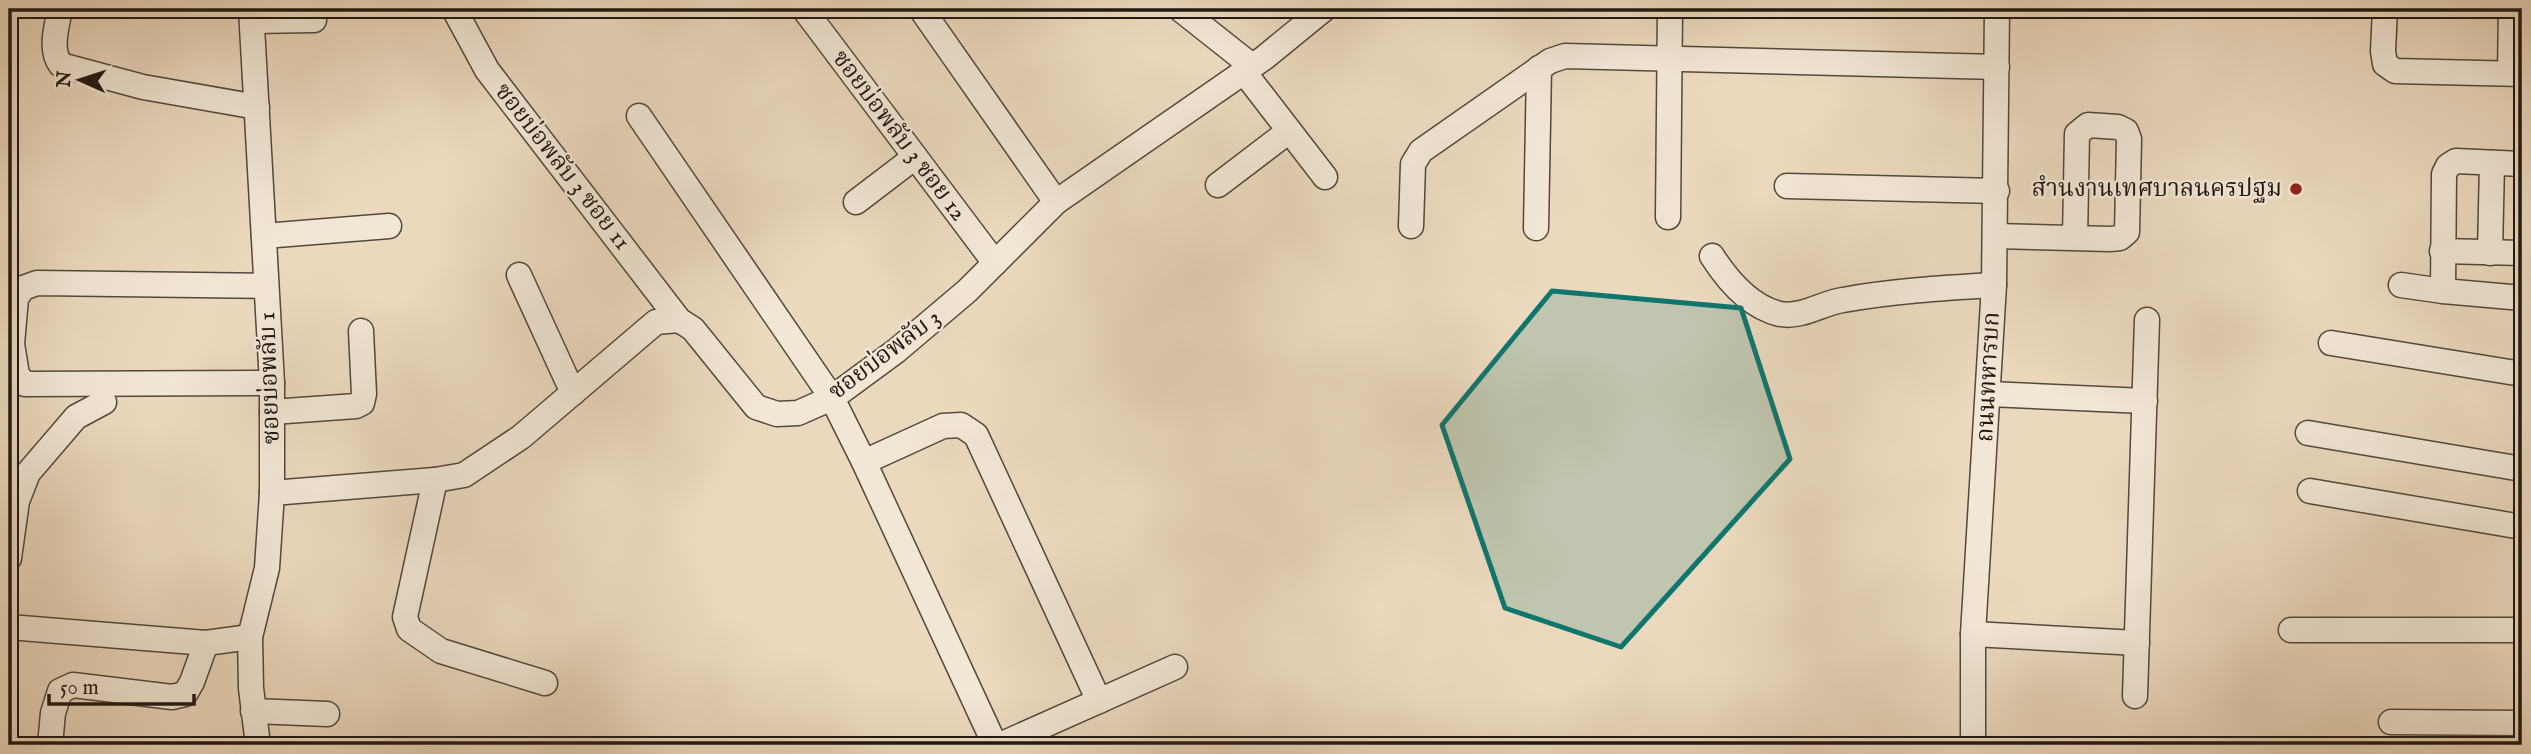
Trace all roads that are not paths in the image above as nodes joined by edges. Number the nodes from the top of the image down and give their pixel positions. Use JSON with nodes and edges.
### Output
{"nodes":[{"id":1,"x":60,"y":9,"type":"edge"},
{"id":2,"x":454,"y":9,"type":"edge"},
{"id":3,"x":804,"y":9,"type":"edge"},
{"id":4,"x":921,"y":9,"type":"edge"},
{"id":5,"x":1180,"y":9,"type":"edge"},
{"id":6,"x":1324,"y":9,"type":"edge"},
{"id":7,"x":1670,"y":9,"type":"edge"},
{"id":8,"x":1997,"y":9,"type":"edge"},
{"id":9,"x":2385,"y":9,"type":"edge"},
{"id":10,"x":2511,"y":9,"type":"edge"},
{"id":11,"x":251,"y":15,"type":"edge"},
{"id":12,"x":314,"y":20,"type":"dead end"},
{"id":13,"x":1668,"y":60,"type":"junction"},
{"id":14,"x":1997,"y":67,"type":"junction"},
{"id":15,"x":1539,"y":68,"type":"junction"},
{"id":16,"x":1248,"y":69,"type":"junction"},
{"id":17,"x":2516,"y":74,"type":"edge"},
{"id":18,"x":257,"y":107,"type":"junction"},
{"id":19,"x":639,"y":116,"type":"dead end"},
{"id":20,"x":1289,"y":131,"type":"junction"},
{"id":21,"x":915,"y":156,"type":"junction"},
{"id":22,"x":2492,"y":163,"type":"junction"},
{"id":23,"x":2522,"y":164,"type":"edge"},
{"id":24,"x":1325,"y":177,"type":"dead end"},
{"id":25,"x":1218,"y":185,"type":"dead end"},
{"id":26,"x":1787,"y":186,"type":"dead end"},
{"id":27,"x":1997,"y":191,"type":"junction"},
{"id":28,"x":856,"y":202,"type":"dead end"},
{"id":29,"x":1056,"y":202,"type":"junction"},
{"id":30,"x":1668,"y":217,"type":"dead end"},
{"id":31,"x":389,"y":226,"type":"dead end"},
{"id":32,"x":1411,"y":226,"type":"dead end"},
{"id":33,"x":1536,"y":228,"type":"dead end"},
{"id":34,"x":264,"y":236,"type":"junction"},
{"id":35,"x":1996,"y":236,"type":"junction"},
{"id":36,"x":2075,"y":238,"type":"junction"},
{"id":37,"x":2442,"y":251,"type":"junction"},
{"id":38,"x":2490,"y":253,"type":"junction"},
{"id":39,"x":2522,"y":253,"type":"edge"},
{"id":40,"x":1712,"y":256,"type":"dead end"},
{"id":41,"x":995,"y":263,"type":"junction"},
{"id":42,"x":519,"y":275,"type":"dead end"},
{"id":43,"x":1994,"y":285,"type":"junction"},
{"id":44,"x":2401,"y":285,"type":"dead end"},
{"id":45,"x":267,"y":286,"type":"junction"},
{"id":46,"x":2442,"y":291,"type":"junction"},
{"id":47,"x":2522,"y":298,"type":"edge"},
{"id":48,"x":679,"y":320,"type":"junction"},
{"id":49,"x":2147,"y":320,"type":"dead end"},
{"id":50,"x":361,"y":331,"type":"dead end"},
{"id":51,"x":2331,"y":343,"type":"dead end"},
{"id":52,"x":2522,"y":374,"type":"edge"},
{"id":53,"x":272,"y":383,"type":"junction"},
{"id":54,"x":573,"y":393,"type":"junction"},
{"id":55,"x":1989,"y":394,"type":"junction"},
{"id":56,"x":832,"y":398,"type":"junction"},
{"id":57,"x":2145,"y":401,"type":"junction"},
{"id":58,"x":104,"y":402,"type":"dead end"},
{"id":59,"x":272,"y":412,"type":"junction"},
{"id":60,"x":2308,"y":433,"type":"dead end"},
{"id":61,"x":864,"y":462,"type":"junction"},
{"id":62,"x":2522,"y":470,"type":"edge"},
{"id":63,"x":435,"y":480,"type":"junction"},
{"id":64,"x":2310,"y":491,"type":"dead end"},
{"id":65,"x":272,"y":493,"type":"junction"},
{"id":66,"x":2522,"y":527,"type":"edge"},
{"id":67,"x":9,"y":558,"type":"edge"},
{"id":68,"x":9,"y":627,"type":"edge"},
{"id":69,"x":2291,"y":630,"type":"dead end"},
{"id":70,"x":2522,"y":630,"type":"edge"},
{"id":71,"x":1973,"y":634,"type":"junction"},
{"id":72,"x":250,"y":637,"type":"junction"},
{"id":73,"x":206,"y":643,"type":"junction"},
{"id":74,"x":2137,"y":643,"type":"junction"},
{"id":75,"x":1175,"y":667,"type":"dead end"},
{"id":76,"x":545,"y":683,"type":"dead end"},
{"id":77,"x":2135,"y":696,"type":"dead end"},
{"id":78,"x":1099,"y":701,"type":"junction"},
{"id":79,"x":253,"y":712,"type":"junction"},
{"id":80,"x":327,"y":714,"type":"dead end"},
{"id":81,"x":2392,"y":722,"type":"dead end"},
{"id":82,"x":2522,"y":723,"type":"edge"},
{"id":83,"x":50,"y":745,"type":"edge"},
{"id":84,"x":258,"y":745,"type":"edge"},
{"id":85,"x":998,"y":745,"type":"edge"},
{"id":86,"x":1973,"y":745,"type":"edge"}],
"edges":[{"from":1,"to":18,"type":"street"},
{"from":2,"to":48,"type":"street","name":"ซอยบ่อพลับ 3 ซอย 11"},
{"from":3,"to":21,"type":"street","name":"ซอยบ่อพลับ 3 ซอย 12"},
{"from":4,"to":29,"type":"street"},
{"from":5,"to":16,"type":"street"},
{"from":6,"to":16,"type":"street","name":"ซอยบ่อพลับ 3"},
{"from":7,"to":13,"type":"street"},
{"from":8,"to":14,"type":"street","name":"ถนนทหารบก"},
{"from":9,"to":17,"type":"street"},
{"from":10,"to":17,"type":"street"},
{"from":11,"to":12,"type":"street"},
{"from":11,"to":18,"type":"street","name":"ซอยบ่อพลับ 1"},
{"from":13,"to":14,"type":"street"},
{"from":13,"to":15,"type":"street"},
{"from":13,"to":30,"type":"street"},
{"from":14,"to":27,"type":"street","name":"ถนนทหารบก"},
{"from":15,"to":32,"type":"street"},
{"from":15,"to":33,"type":"street"},
{"from":16,"to":20,"type":"street"},
{"from":16,"to":29,"type":"street","name":"ซอยบ่อพลับ 3"},
{"from":18,"to":34,"type":"street","name":"ซอยบ่อพลับ 1"},
{"from":19,"to":56,"type":"street"},
{"from":20,"to":24,"type":"street"},
{"from":20,"to":25,"type":"street"},
{"from":21,"to":28,"type":"street"},
{"from":21,"to":41,"type":"street","name":"ซอยบ่อพลับ 3 ซอย 12"},
{"from":22,"to":23,"type":"street"},
{"from":22,"to":37,"type":"street"},
{"from":22,"to":38,"type":"street"},
{"from":26,"to":27,"type":"street"},
{"from":27,"to":35,"type":"street","name":"ถนนทหารบก"},
{"from":29,"to":41,"type":"street","name":"ซอยบ่อพลับ 3"},
{"from":31,"to":34,"type":"street"},
{"from":34,"to":45,"type":"street","name":"ซอยบ่อพลับ 1"},
{"from":35,"to":36,"type":"street"},
{"from":35,"to":43,"type":"street","name":"ถนนทหารบก"},
{"from":36,"to":36,"type":"street"},
{"from":37,"to":38,"type":"street"},
{"from":37,"to":46,"type":"street"},
{"from":38,"to":39,"type":"street"},
{"from":40,"to":43,"type":"street"},
{"from":41,"to":56,"type":"street","name":"ซอยบ่อพลับ 3"},
{"from":42,"to":54,"type":"street"},
{"from":43,"to":55,"type":"street","name":"ถนนทหารบก"},
{"from":44,"to":46,"type":"street"},
{"from":45,"to":53,"type":"street","name":"ซอยบ่อพลับ 1"},
{"from":45,"to":53,"type":"street"},
{"from":46,"to":47,"type":"street"},
{"from":48,"to":54,"type":"street"},
{"from":48,"to":56,"type":"street","name":"ซอยบ่อพลับ 3"},
{"from":49,"to":57,"type":"street"},
{"from":50,"to":59,"type":"street"},
{"from":51,"to":52,"type":"street"},
{"from":53,"to":59,"type":"street","name":"ซอยบ่อพลับ 1"},
{"from":54,"to":63,"type":"street"},
{"from":55,"to":57,"type":"street"},
{"from":55,"to":71,"type":"street","name":"ถนนทหารบก"},
{"from":56,"to":61,"type":"street"},
{"from":57,"to":74,"type":"street"},
{"from":58,"to":67,"type":"street"},
{"from":59,"to":65,"type":"street","name":"ซอยบ่อพลับ 1"},
{"from":60,"to":62,"type":"street"},
{"from":61,"to":78,"type":"street"},
{"from":61,"to":85,"type":"street"},
{"from":63,"to":65,"type":"street"},
{"from":63,"to":76,"type":"street"},
{"from":64,"to":66,"type":"street"},
{"from":65,"to":72,"type":"street","name":"ซอยบ่อพลับ 1"},
{"from":68,"to":73,"type":"street"},
{"from":69,"to":70,"type":"street"},
{"from":71,"to":74,"type":"street"},
{"from":71,"to":86,"type":"street","name":"ถนนทหารบก"},
{"from":72,"to":73,"type":"street"},
{"from":72,"to":79,"type":"street","name":"ซอยบ่อพลับ 1"},
{"from":73,"to":83,"type":"street"},
{"from":74,"to":77,"type":"street"},
{"from":75,"to":78,"type":"street"},
{"from":78,"to":85,"type":"street"},
{"from":79,"to":80,"type":"street"},
{"from":79,"to":84,"type":"street","name":"ซอยบ่อพลับ 1"},
{"from":81,"to":82,"type":"street"}]}
